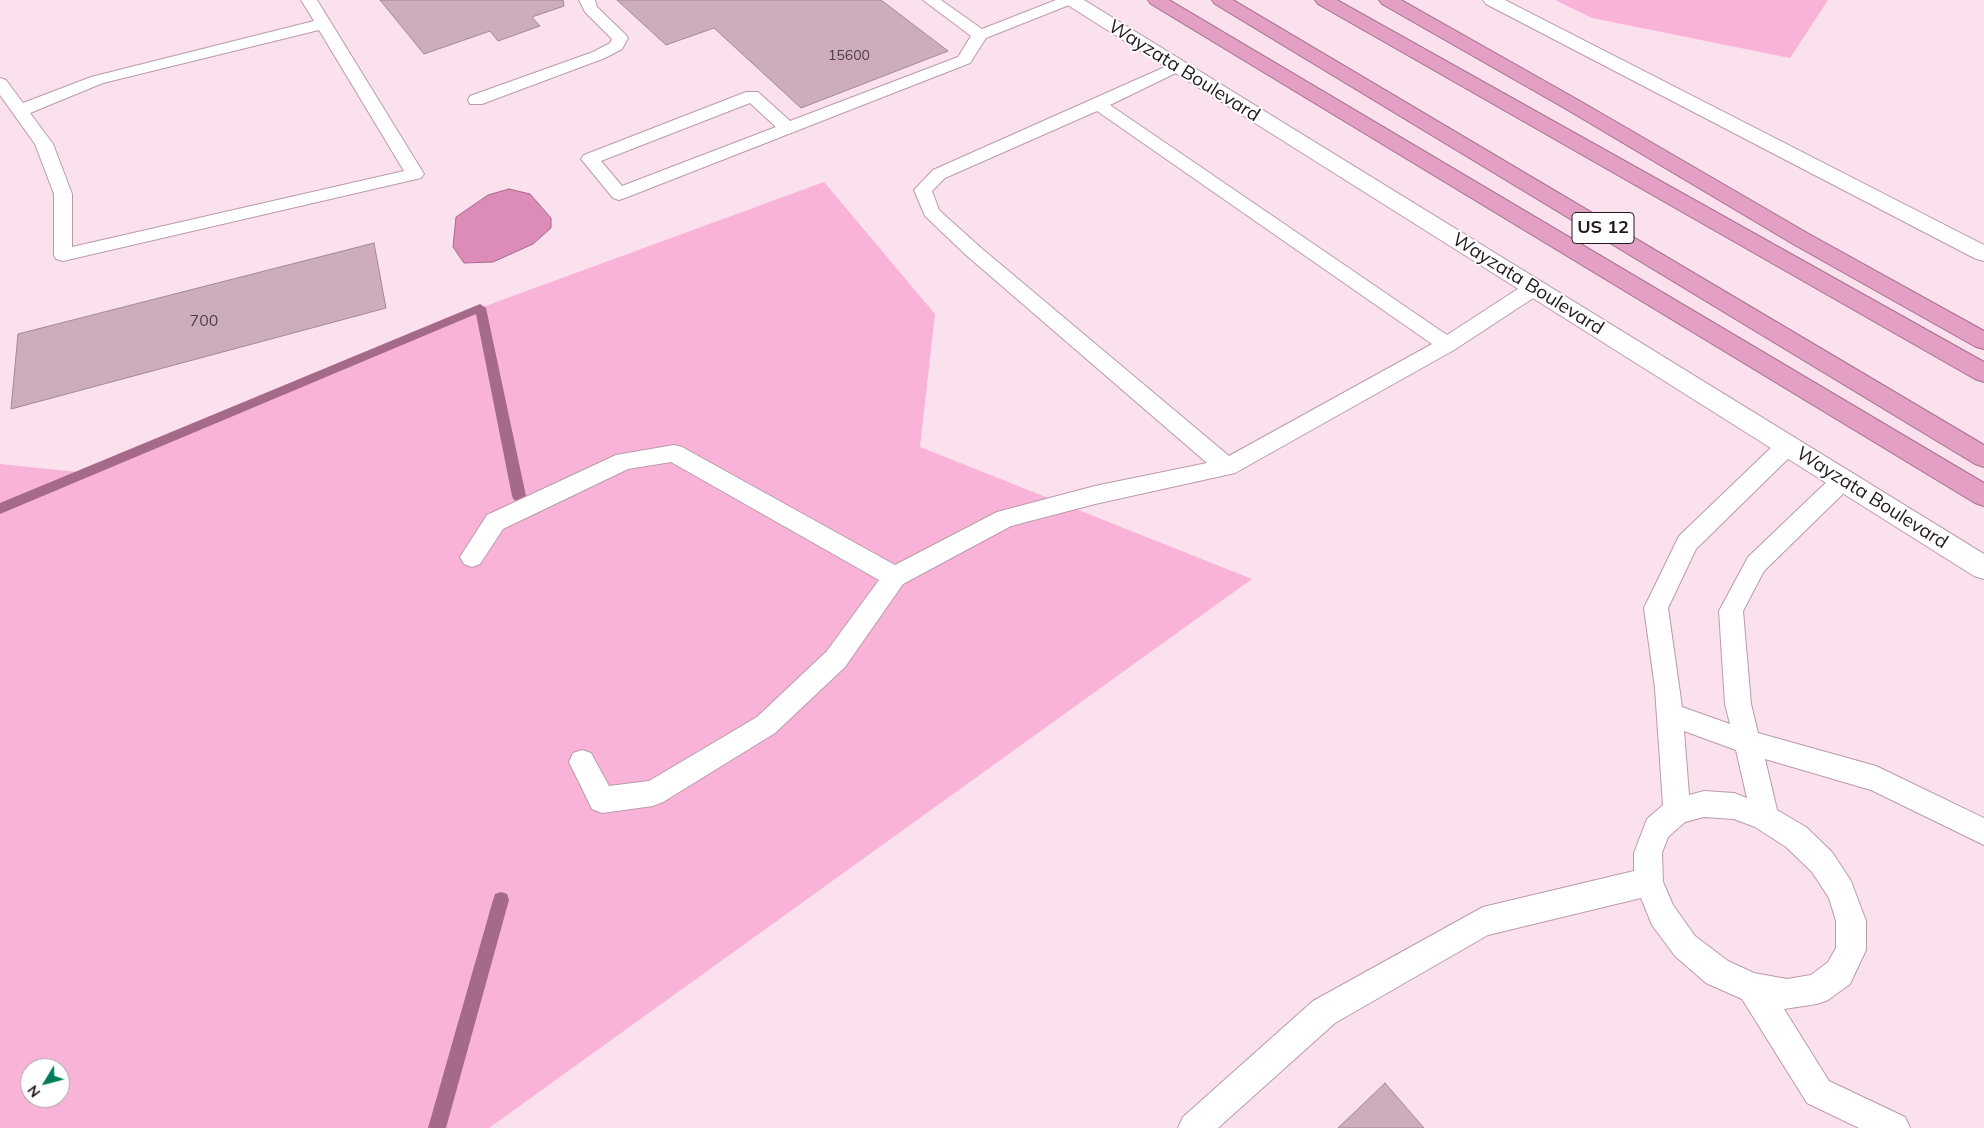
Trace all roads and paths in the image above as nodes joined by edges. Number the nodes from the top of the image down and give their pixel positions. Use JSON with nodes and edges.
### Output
{"nodes":[{"id":1,"x":309,"y":0,"type":"edge"},
{"id":2,"x":587,"y":0,"type":"edge"},
{"id":3,"x":930,"y":0,"type":"edge"},
{"id":4,"x":1071,"y":0,"type":"edge"},
{"id":5,"x":1157,"y":0,"type":"edge"},
{"id":6,"x":1221,"y":0,"type":"edge"},
{"id":7,"x":1324,"y":0,"type":"edge"},
{"id":8,"x":1388,"y":0,"type":"edge"},
{"id":9,"x":1492,"y":0,"type":"edge"},
{"id":10,"x":323,"y":24,"type":"junction"},
{"id":11,"x":980,"y":35,"type":"junction"},
{"id":12,"x":1176,"y":66,"type":"junction"},
{"id":13,"x":0,"y":83,"type":"edge"},
{"id":14,"x":476,"y":100,"type":"dead end"},
{"id":15,"x":1098,"y":104,"type":"junction"},
{"id":16,"x":19,"y":111,"type":"junction"},
{"id":17,"x":788,"y":128,"type":"junction"},
{"id":18,"x":1984,"y":254,"type":"edge"},
{"id":19,"x":1534,"y":288,"type":"junction"},
{"id":20,"x":1984,"y":341,"type":"edge"},
{"id":21,"x":1447,"y":345,"type":"junction"},
{"id":22,"x":1984,"y":373,"type":"edge"},
{"id":23,"x":1788,"y":445,"type":"junction"},
{"id":24,"x":1984,"y":457,"type":"edge"},
{"id":25,"x":1227,"y":468,"type":"junction"},
{"id":26,"x":1844,"y":480,"type":"junction"},
{"id":27,"x":1984,"y":496,"type":"edge"},
{"id":28,"x":472,"y":557,"type":"dead end"},
{"id":29,"x":1984,"y":568,"type":"edge"},
{"id":30,"x":895,"y":578,"type":"junction"},
{"id":31,"x":1670,"y":714,"type":"junction"},
{"id":32,"x":1746,"y":742,"type":"junction"},
{"id":33,"x":582,"y":762,"type":"dead end"},
{"id":34,"x":1677,"y":811,"type":"junction"},
{"id":35,"x":1765,"y":818,"type":"junction"},
{"id":36,"x":1984,"y":832,"type":"edge"},
{"id":37,"x":1649,"y":882,"type":"junction"},
{"id":38,"x":1753,"y":988,"type":"junction"},
{"id":39,"x":1194,"y":1128,"type":"edge"},
{"id":40,"x":1894,"y":1128,"type":"edge"}],
"edges":[{"from":1,"to":10,"type":"lane"},
{"from":2,"to":14,"type":"lane"},
{"from":3,"to":11,"type":"lane"},
{"from":4,"to":11,"type":"lane"},
{"from":4,"to":12,"type":"street","name":"Wayzata Boulevard"},
{"from":5,"to":27,"type":"highway"},
{"from":6,"to":24,"type":"highway","number":"US 12"},
{"from":7,"to":22,"type":"highway"},
{"from":8,"to":20,"type":"highway"},
{"from":9,"to":18,"type":"street"},
{"from":10,"to":16,"type":"lane"},
{"from":10,"to":16,"type":"lane"},
{"from":11,"to":17,"type":"lane"},
{"from":12,"to":15,"type":"lane"},
{"from":12,"to":19,"type":"street","name":"Wayzata Boulevard"},
{"from":13,"to":16,"type":"lane"},
{"from":15,"to":21,"type":"lane"},
{"from":15,"to":25,"type":"lane"},
{"from":17,"to":17,"type":"lane"},
{"from":19,"to":21,"type":"lane"},
{"from":19,"to":23,"type":"street","name":"Wayzata Boulevard"},
{"from":21,"to":25,"type":"lane"},
{"from":23,"to":26,"type":"street","name":"Wayzata Boulevard"},
{"from":23,"to":31,"type":"lane"},
{"from":25,"to":30,"type":"lane"},
{"from":26,"to":29,"type":"street","name":"Wayzata Boulevard"},
{"from":26,"to":32,"type":"lane"},
{"from":28,"to":30,"type":"lane"},
{"from":30,"to":33,"type":"lane"},
{"from":31,"to":32,"type":"lane"},
{"from":31,"to":34,"type":"lane"},
{"from":32,"to":35,"type":"lane"},
{"from":32,"to":36,"type":"lane"},
{"from":34,"to":35,"type":"lane"},
{"from":34,"to":37,"type":"lane"},
{"from":35,"to":38,"type":"lane"},
{"from":37,"to":38,"type":"lane"},
{"from":37,"to":39,"type":"lane"},
{"from":38,"to":40,"type":"lane"}]}
